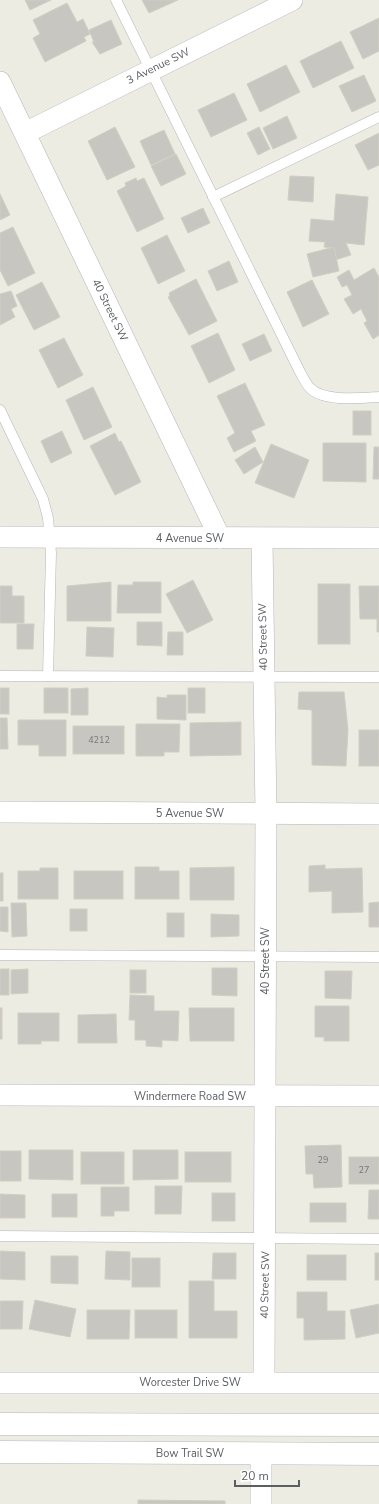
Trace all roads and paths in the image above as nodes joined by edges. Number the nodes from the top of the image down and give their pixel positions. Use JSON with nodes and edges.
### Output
{"nodes":[{"id":1,"x":116,"y":0,"type":"edge"},
{"id":2,"x":292,"y":0,"type":"edge"},
{"id":3,"x":150,"y":70,"type":"junction"},
{"id":4,"x":0,"y":82,"type":"edge"},
{"id":5,"x":379,"y":117,"type":"edge"},
{"id":6,"x":25,"y":133,"type":"junction"},
{"id":7,"x":213,"y":197,"type":"junction"},
{"id":8,"x":379,"y":397,"type":"edge"},
{"id":9,"x":0,"y":410,"type":"edge"},
{"id":10,"x":0,"y":537,"type":"edge"},
{"id":11,"x":50,"y":537,"type":"junction"},
{"id":12,"x":220,"y":538,"type":"junction"},
{"id":13,"x":379,"y":538,"type":"edge"},
{"id":14,"x":262,"y":539,"type":"junction"},
{"id":15,"x":0,"y":676,"type":"edge"},
{"id":16,"x":48,"y":676,"type":"junction"},
{"id":17,"x":379,"y":677,"type":"edge"},
{"id":18,"x":264,"y":678,"type":"junction"},
{"id":19,"x":0,"y":812,"type":"edge"},
{"id":20,"x":266,"y":813,"type":"junction"},
{"id":21,"x":379,"y":814,"type":"edge"},
{"id":22,"x":0,"y":955,"type":"edge"},
{"id":23,"x":265,"y":957,"type":"junction"},
{"id":24,"x":379,"y":957,"type":"edge"},
{"id":25,"x":0,"y":1095,"type":"edge"},
{"id":26,"x":266,"y":1096,"type":"junction"},
{"id":27,"x":379,"y":1096,"type":"edge"},
{"id":28,"x":0,"y":1236,"type":"edge"},
{"id":29,"x":266,"y":1238,"type":"junction"},
{"id":30,"x":379,"y":1239,"type":"edge"},
{"id":31,"x":264,"y":1382,"type":"junction"},
{"id":32,"x":0,"y":1383,"type":"edge"},
{"id":33,"x":379,"y":1383,"type":"edge"},
{"id":34,"x":0,"y":1424,"type":"edge"},
{"id":35,"x":379,"y":1425,"type":"edge"},
{"id":36,"x":0,"y":1452,"type":"edge"},
{"id":37,"x":261,"y":1454,"type":"junction"},
{"id":38,"x":379,"y":1454,"type":"edge"},
{"id":39,"x":261,"y":1504,"type":"edge"}],
"edges":[{"from":1,"to":3,"type":"lane"},
{"from":2,"to":3,"type":"street","name":"3 Avenue SW"},
{"from":3,"to":6,"type":"street","name":"3 Avenue SW"},
{"from":3,"to":7,"type":"lane"},
{"from":4,"to":6,"type":"street","name":"40 Street SW"},
{"from":5,"to":7,"type":"lane"},
{"from":6,"to":12,"type":"street","name":"40 Street SW"},
{"from":7,"to":8,"type":"lane"},
{"from":9,"to":11,"type":"lane"},
{"from":10,"to":11,"type":"street","name":"4 Avenue SW"},
{"from":11,"to":12,"type":"street","name":"4 Avenue SW"},
{"from":11,"to":16,"type":"lane"},
{"from":12,"to":14,"type":"street","name":"4 Avenue SW"},
{"from":13,"to":14,"type":"street","name":"4 Avenue SW"},
{"from":14,"to":18,"type":"street","name":"40 Street SW"},
{"from":15,"to":16,"type":"lane"},
{"from":16,"to":18,"type":"lane"},
{"from":17,"to":18,"type":"lane"},
{"from":18,"to":20,"type":"street","name":"40 Street SW"},
{"from":19,"to":20,"type":"street","name":"5 Avenue SW"},
{"from":20,"to":21,"type":"street","name":"5 Avenue SW"},
{"from":20,"to":23,"type":"street","name":"40 Street SW"},
{"from":22,"to":23,"type":"lane"},
{"from":23,"to":24,"type":"lane"},
{"from":23,"to":26,"type":"street","name":"40 Street SW"},
{"from":25,"to":26,"type":"street","name":"Windermere Road SW"},
{"from":26,"to":27,"type":"street","name":"Windermere Road SW"},
{"from":26,"to":29,"type":"street","name":"40 Street SW"},
{"from":28,"to":29,"type":"lane"},
{"from":29,"to":30,"type":"lane"},
{"from":29,"to":31,"type":"street","name":"40 Street SW"},
{"from":31,"to":32,"type":"street","name":"Worcester Drive SW"},
{"from":31,"to":33,"type":"street","name":"Worcester Drive SW"},
{"from":34,"to":35,"type":"main road"},
{"from":36,"to":37,"type":"main road","name":"Bow Trail SW"},
{"from":37,"to":38,"type":"main road","name":"Bow Trail SW"},
{"from":37,"to":39,"type":"street"}]}
